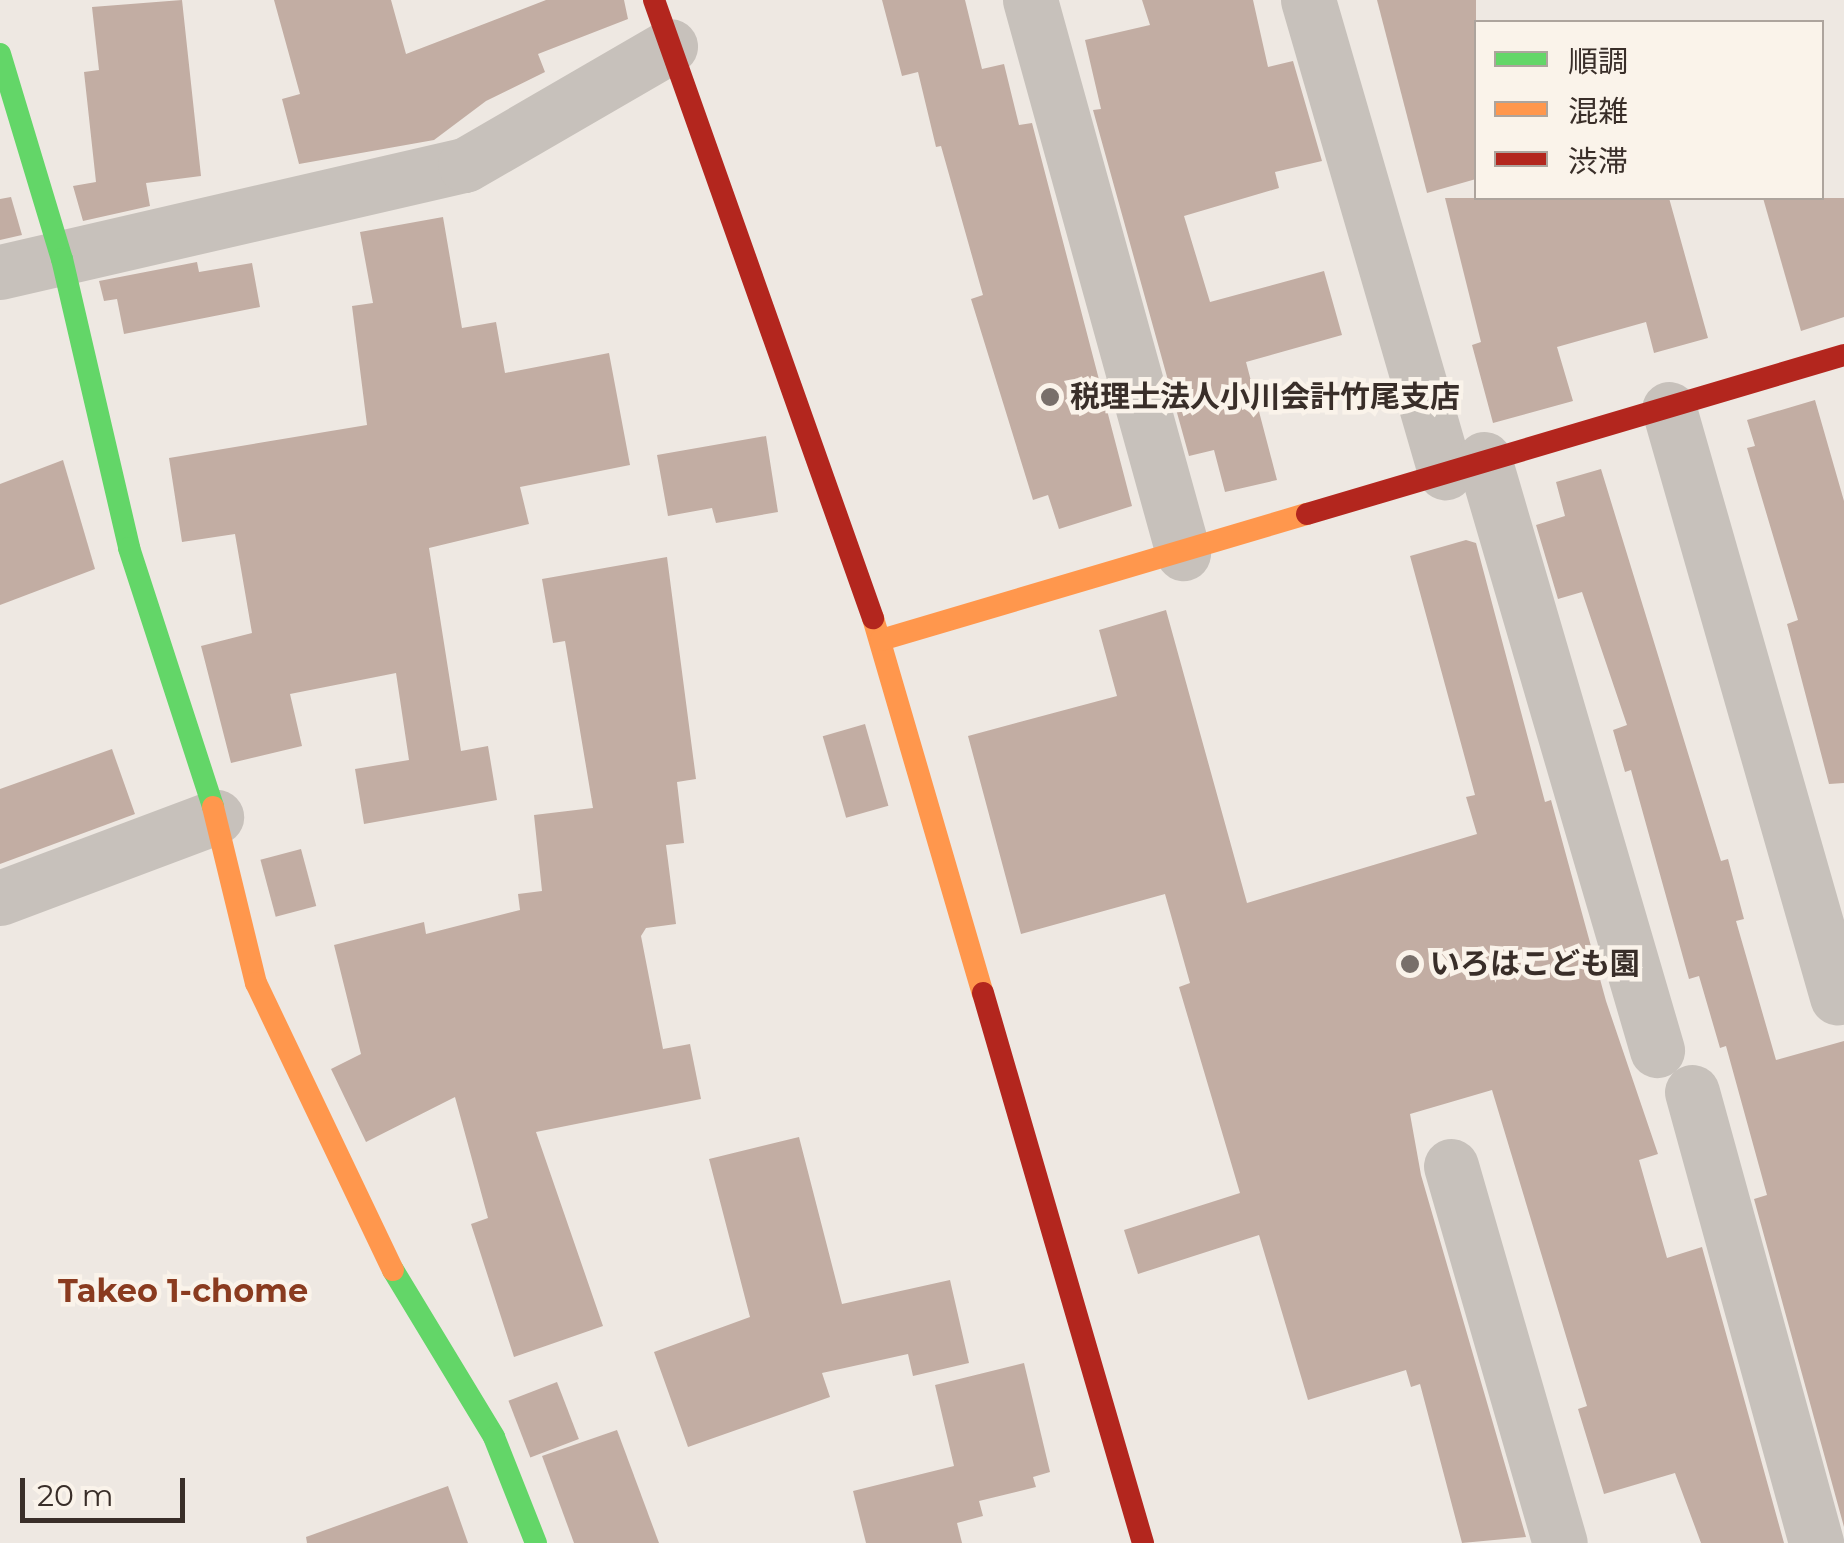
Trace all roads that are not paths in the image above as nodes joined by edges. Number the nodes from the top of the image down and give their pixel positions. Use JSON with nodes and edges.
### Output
{"nodes":[{"id":1,"x":1030,"y":0,"type":"edge"},
{"id":2,"x":1308,"y":0,"type":"edge"},
{"id":3,"x":662,"y":23,"type":"edge"},
{"id":4,"x":0,"y":54,"type":"edge"},
{"id":5,"x":62,"y":259,"type":"junction"},
{"id":6,"x":0,"y":272,"type":"edge"},
{"id":7,"x":1844,"y":355,"type":"edge"},
{"id":8,"x":1669,"y":408,"type":"junction"},
{"id":9,"x":1464,"y":466,"type":"junction"},
{"id":10,"x":1183,"y":553,"type":"junction"},
{"id":11,"x":881,"y":640,"type":"junction"},
{"id":12,"x":216,"y":817,"type":"junction"},
{"id":13,"x":0,"y":898,"type":"edge"},
{"id":14,"x":1837,"y":997,"type":"dead end"},
{"id":15,"x":1657,"y":1050,"type":"dead end"},
{"id":16,"x":1692,"y":1092,"type":"dead end"},
{"id":17,"x":1451,"y":1166,"type":"dead end"},
{"id":18,"x":536,"y":1543,"type":"edge"},
{"id":19,"x":1143,"y":1543,"type":"edge"},
{"id":20,"x":1560,"y":1543,"type":"edge"},
{"id":21,"x":1816,"y":1543,"type":"edge"}],
"edges":[{"from":1,"to":10,"type":"street"},
{"from":2,"to":9,"type":"street"},
{"from":3,"to":5,"type":"street"},
{"from":3,"to":11,"type":"street"},
{"from":4,"to":5,"type":"street"},
{"from":5,"to":6,"type":"street"},
{"from":5,"to":12,"type":"street"},
{"from":7,"to":8,"type":"street"},
{"from":8,"to":9,"type":"street"},
{"from":8,"to":14,"type":"street"},
{"from":9,"to":10,"type":"street"},
{"from":9,"to":15,"type":"street"},
{"from":10,"to":11,"type":"street"},
{"from":11,"to":19,"type":"street"},
{"from":12,"to":13,"type":"street"},
{"from":12,"to":18,"type":"street"},
{"from":16,"to":21,"type":"street"},
{"from":17,"to":20,"type":"street"}]}
